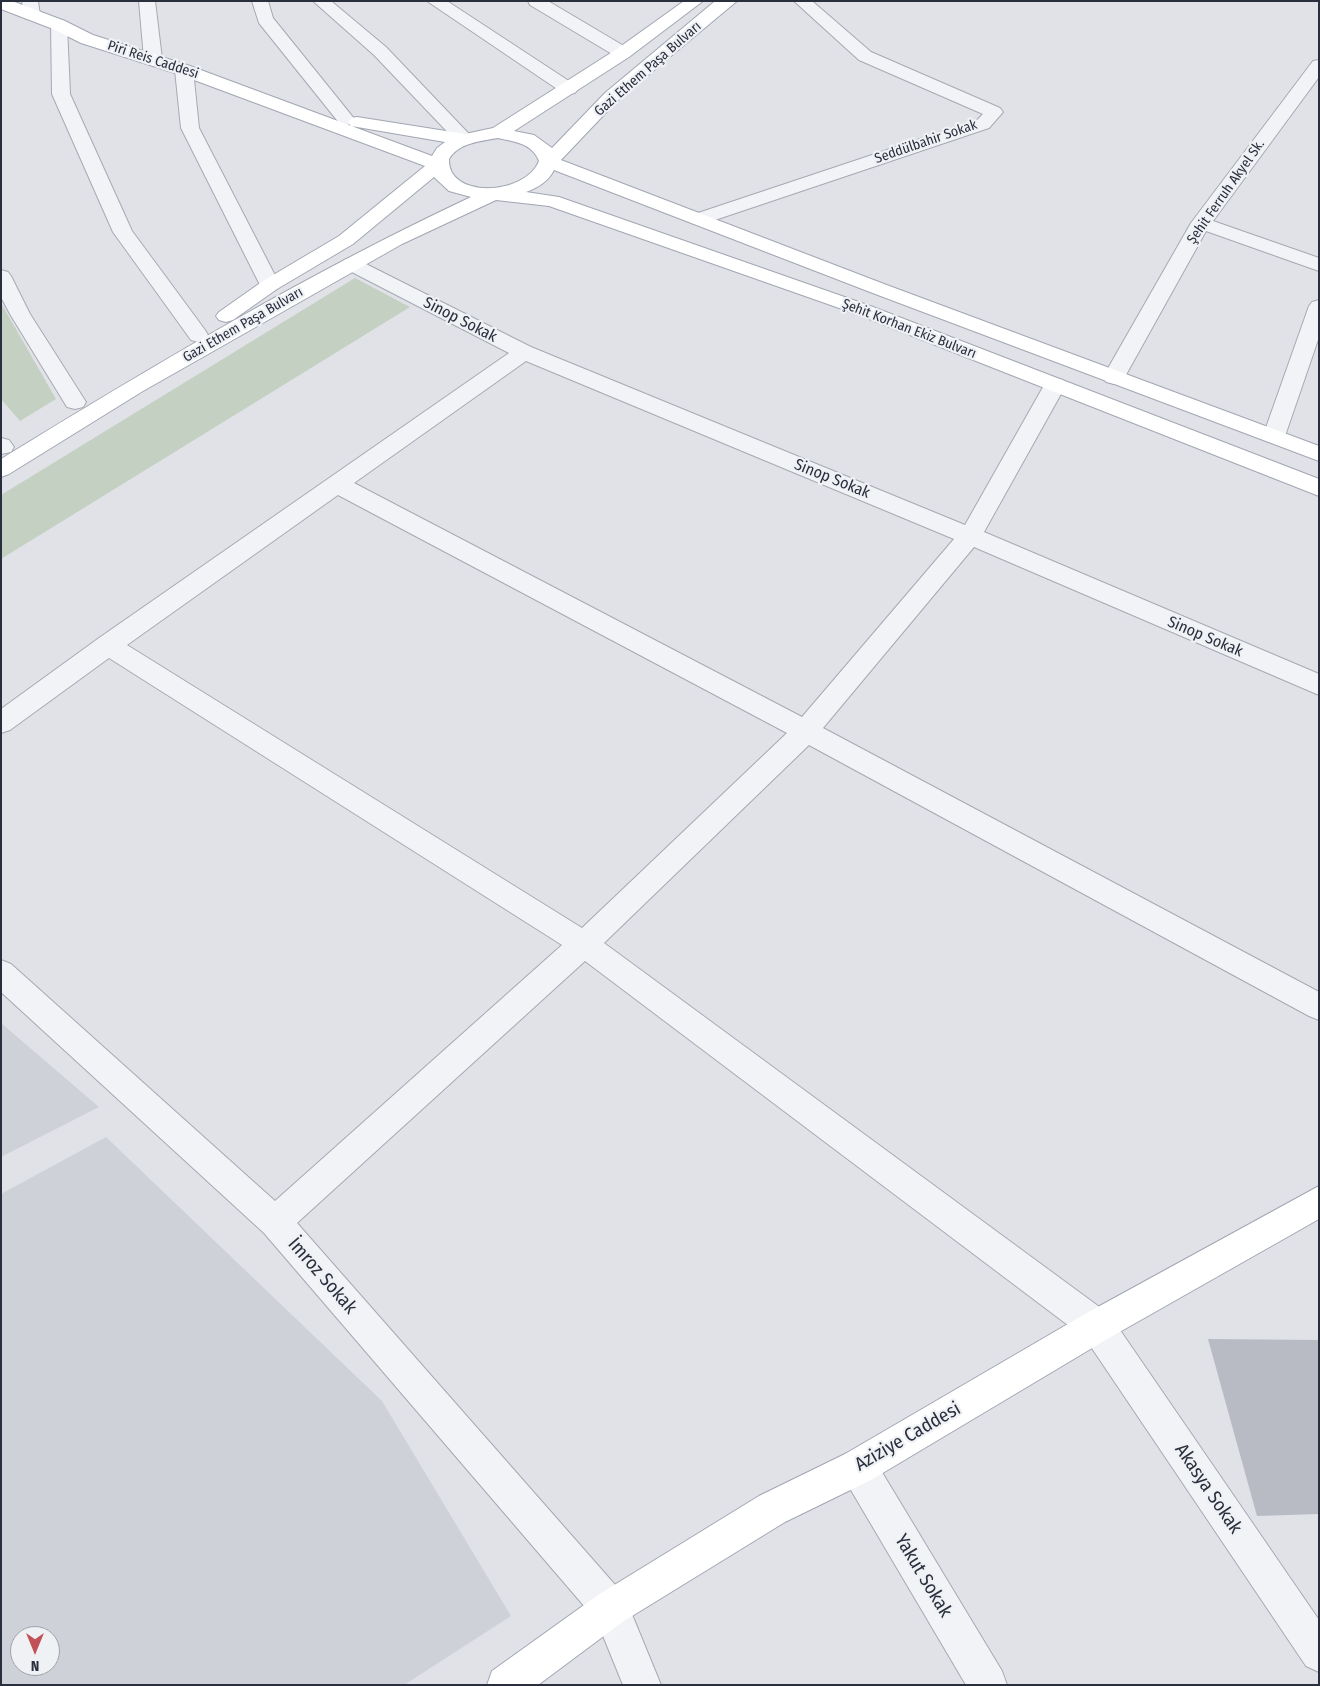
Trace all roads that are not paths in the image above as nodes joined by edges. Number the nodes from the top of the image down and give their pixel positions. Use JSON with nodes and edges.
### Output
{"nodes":[{"id":1,"x":147,"y":1,"type":"edge"},
{"id":2,"x":260,"y":1,"type":"edge"},
{"id":3,"x":321,"y":1,"type":"edge"},
{"id":4,"x":435,"y":1,"type":"edge"},
{"id":5,"x":536,"y":1,"type":"edge"},
{"id":6,"x":695,"y":1,"type":"edge"},
{"id":7,"x":729,"y":1,"type":"edge"},
{"id":8,"x":802,"y":1,"type":"edge"},
{"id":9,"x":1,"y":3,"type":"edge"},
{"id":10,"x":31,"y":8,"type":"edge"},
{"id":11,"x":59,"y":25,"type":"junction"},
{"id":12,"x":623,"y":53,"type":"junction"},
{"id":13,"x":153,"y":59,"type":"junction"},
{"id":14,"x":1319,"y":66,"type":"edge"},
{"id":15,"x":184,"y":70,"type":"junction"},
{"id":16,"x":569,"y":89,"type":"junction"},
{"id":17,"x":306,"y":115,"type":"junction"},
{"id":18,"x":346,"y":120,"type":"junction"},
{"id":19,"x":498,"y":133,"type":"junction"},
{"id":20,"x":464,"y":139,"type":"junction"},
{"id":21,"x":549,"y":162,"type":"junction"},
{"id":22,"x":438,"y":166,"type":"junction"},
{"id":23,"x":493,"y":194,"type":"junction"},
{"id":24,"x":699,"y":219,"type":"junction"},
{"id":25,"x":1201,"y":223,"type":"junction"},
{"id":26,"x":351,"y":264,"type":"junction"},
{"id":27,"x":1319,"y":265,"type":"edge"},
{"id":28,"x":1,"y":276,"type":"edge"},
{"id":29,"x":270,"y":286,"type":"junction"},
{"id":30,"x":1319,"y":306,"type":"edge"},
{"id":31,"x":198,"y":335,"type":"junction"},
{"id":32,"x":524,"y":352,"type":"junction"},
{"id":33,"x":1114,"y":377,"type":"junction"},
{"id":34,"x":1055,"y":385,"type":"junction"},
{"id":35,"x":75,"y":402,"type":"junction"},
{"id":36,"x":1274,"y":436,"type":"junction"},
{"id":37,"x":2,"y":446,"type":"edge"},
{"id":38,"x":1319,"y":454,"type":"edge"},
{"id":39,"x":1,"y":469,"type":"edge"},
{"id":40,"x":338,"y":485,"type":"junction"},
{"id":41,"x":1319,"y":488,"type":"edge"},
{"id":42,"x":970,"y":536,"type":"junction"},
{"id":43,"x":108,"y":645,"type":"junction"},
{"id":44,"x":1319,"y":685,"type":"edge"},
{"id":45,"x":1,"y":723,"type":"edge"},
{"id":46,"x":806,"y":731,"type":"junction"},
{"id":47,"x":584,"y":944,"type":"junction"},
{"id":48,"x":1,"y":974,"type":"edge"},
{"id":49,"x":1319,"y":1007,"type":"edge"},
{"id":50,"x":1317,"y":1204,"type":"edge"},
{"id":51,"x":275,"y":1222,"type":"junction"},
{"id":52,"x":1097,"y":1326,"type":"junction"},
{"id":53,"x":858,"y":1467,"type":"junction"},
{"id":54,"x":611,"y":1608,"type":"junction"},
{"id":55,"x":1319,"y":1653,"type":"edge"},
{"id":56,"x":506,"y":1685,"type":"edge"},
{"id":57,"x":642,"y":1685,"type":"edge"},
{"id":58,"x":988,"y":1685,"type":"edge"}],
"edges":[{"from":1,"to":13,"type":"street"},
{"from":2,"to":18,"type":"street"},
{"from":3,"to":20,"type":"street"},
{"from":4,"to":16,"type":"street"},
{"from":5,"to":12,"type":"street"},
{"from":6,"to":12,"type":"main road","name":"Gazi Ethem Paşa Bulvarı"},
{"from":7,"to":21,"type":"main road","name":"Gazi Ethem Paşa Bulvarı"},
{"from":8,"to":24,"type":"street","name":"Seddülbahir Sokak"},
{"from":9,"to":10,"type":"main road","name":"Piri Reis Caddesi"},
{"from":10,"to":11,"type":"main road","name":"Piri Reis Caddesi"},
{"from":11,"to":13,"type":"main road","name":"Piri Reis Caddesi"},
{"from":11,"to":31,"type":"street"},
{"from":12,"to":16,"type":"main road","name":"Gazi Ethem Paşa Bulvarı"},
{"from":13,"to":15,"type":"main road","name":"Piri Reis Caddesi"},
{"from":14,"to":25,"type":"street","name":"Şehit Ferruh Akyel Sk."},
{"from":15,"to":17,"type":"main road","name":"Piri Reis Caddesi"},
{"from":15,"to":29,"type":"street"},
{"from":16,"to":19,"type":"main road","name":"Gazi Ethem Paşa Bulvarı"},
{"from":17,"to":18,"type":"main road","name":"Piri Reis Caddesi"},
{"from":17,"to":22,"type":"main road","name":"Piri Reis Caddesi"},
{"from":18,"to":20,"type":"main road","name":"Piri Reis Caddesi"},
{"from":19,"to":20,"type":"main road"},
{"from":19,"to":21,"type":"main road"},
{"from":20,"to":22,"type":"main road"},
{"from":21,"to":23,"type":"main road"},
{"from":21,"to":24,"type":"main road","name":"Şehit Korhan Ekiz Bulvarı"},
{"from":22,"to":23,"type":"main road"},
{"from":22,"to":29,"type":"main road","name":"Gazi Ethem Paşa Bulvarı"},
{"from":23,"to":26,"type":"main road","name":"Gazi Ethem Paşa Bulvarı"},
{"from":23,"to":34,"type":"main road","name":"Şehit Korhan Ekiz Bulvarı"},
{"from":24,"to":33,"type":"main road","name":"Şehit Korhan Ekiz Bulvarı"},
{"from":25,"to":27,"type":"street"},
{"from":25,"to":33,"type":"street","name":"Şehit Ferruh Akyel Sk."},
{"from":26,"to":32,"type":"street","name":"Sinop Sokak"},
{"from":26,"to":39,"type":"main road","name":"Gazi Ethem Paşa Bulvarı"},
{"from":28,"to":35,"type":"street"},
{"from":29,"to":31,"type":"main road","name":"Gazi Ethem Paşa Bulvarı"},
{"from":30,"to":36,"type":"street"},
{"from":31,"to":35,"type":"main road","name":"Gazi Ethem Paşa Bulvarı"},
{"from":32,"to":40,"type":"street"},
{"from":32,"to":42,"type":"street","name":"Sinop Sokak"},
{"from":33,"to":36,"type":"main road","name":"Şehit Korhan Ekiz Bulvarı"},
{"from":34,"to":41,"type":"main road","name":"Şehit Korhan Ekiz Bulvarı"},
{"from":34,"to":42,"type":"street"},
{"from":35,"to":37,"type":"main road","name":"Gazi Ethem Paşa Bulvarı"},
{"from":36,"to":38,"type":"main road","name":"Şehit Korhan Ekiz Bulvarı"},
{"from":40,"to":43,"type":"street"},
{"from":40,"to":46,"type":"street"},
{"from":42,"to":44,"type":"street","name":"Sinop Sokak"},
{"from":42,"to":46,"type":"street"},
{"from":43,"to":45,"type":"street"},
{"from":43,"to":47,"type":"street","name":"Akasya Sokak"},
{"from":46,"to":47,"type":"street"},
{"from":46,"to":49,"type":"street"},
{"from":47,"to":51,"type":"street"},
{"from":47,"to":52,"type":"street","name":"Akasya Sokak"},
{"from":48,"to":51,"type":"street","name":"İmroz Sokak"},
{"from":50,"to":52,"type":"main road","name":"Aziziye Caddesi"},
{"from":51,"to":54,"type":"street","name":"İmroz Sokak"},
{"from":52,"to":53,"type":"main road","name":"Aziziye Caddesi"},
{"from":52,"to":55,"type":"street","name":"Akasya Sokak"},
{"from":53,"to":54,"type":"main road","name":"Aziziye Caddesi"},
{"from":53,"to":58,"type":"street","name":"Yakut Sokak"},
{"from":54,"to":56,"type":"main road","name":"Aziziye Caddesi"},
{"from":54,"to":57,"type":"street","name":"İmroz Sokak"}]}
